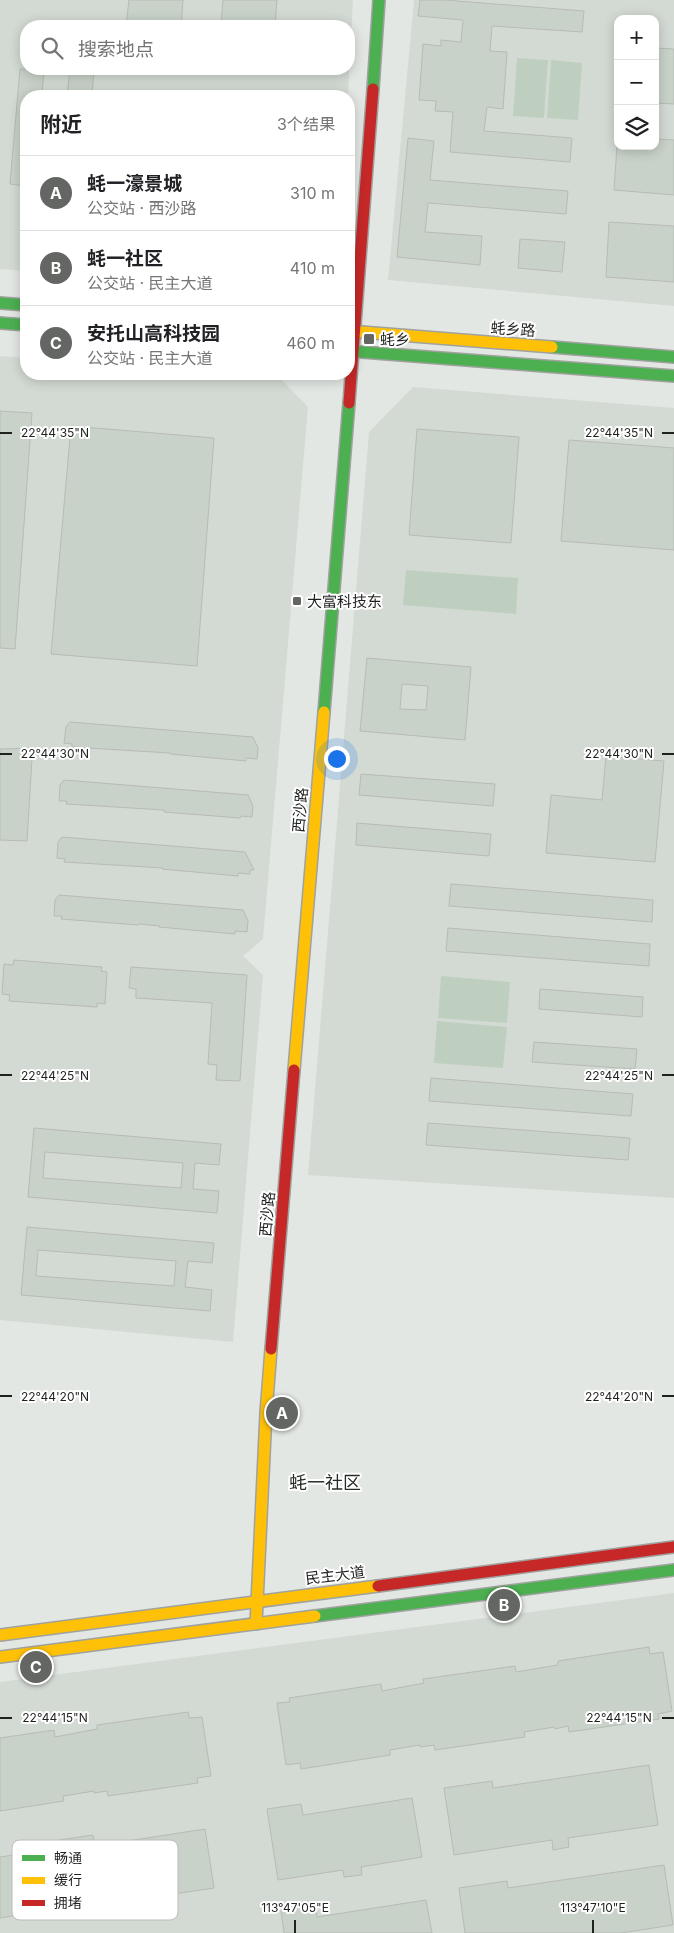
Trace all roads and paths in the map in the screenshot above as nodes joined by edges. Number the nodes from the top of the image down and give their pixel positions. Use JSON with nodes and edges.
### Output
{"nodes":[{"id":1,"x":379,"y":0,"type":"edge"},
{"id":2,"x":355,"y":295,"type":"edge"},
{"id":3,"x":0,"y":303,"type":"edge"},
{"id":4,"x":20,"y":305,"type":"edge"},
{"id":5,"x":0,"y":323,"type":"edge"},
{"id":6,"x":20,"y":325,"type":"edge"},
{"id":7,"x":355,"y":332,"type":"edge"},
{"id":8,"x":355,"y":351,"type":"edge"},
{"id":9,"x":674,"y":357,"type":"edge"},
{"id":10,"x":674,"y":376,"type":"edge"},
{"id":11,"x":349,"y":380,"type":"edge"},
{"id":12,"x":674,"y":1547,"type":"edge"},
{"id":13,"x":674,"y":1570,"type":"edge"},
{"id":14,"x":257,"y":1600,"type":"junction"},
{"id":15,"x":256,"y":1624,"type":"junction"},
{"id":16,"x":0,"y":1635,"type":"edge"},
{"id":17,"x":0,"y":1657,"type":"edge"}],
"edges":[{"from":1,"to":2,"type":"street","name":"西沙路"},
{"from":3,"to":4,"type":"street"},
{"from":5,"to":6,"type":"street"},
{"from":7,"to":9,"type":"street","name":"蚝乡路"},
{"from":8,"to":10,"type":"street"},
{"from":11,"to":14,"type":"street","name":"西沙路"},
{"from":12,"to":14,"type":"street","name":"民主大道"},
{"from":13,"to":15,"type":"street"},
{"from":14,"to":15,"type":"street","name":"西沙路"},
{"from":14,"to":16,"type":"street","name":"民主大道"},
{"from":15,"to":17,"type":"street"}]}
